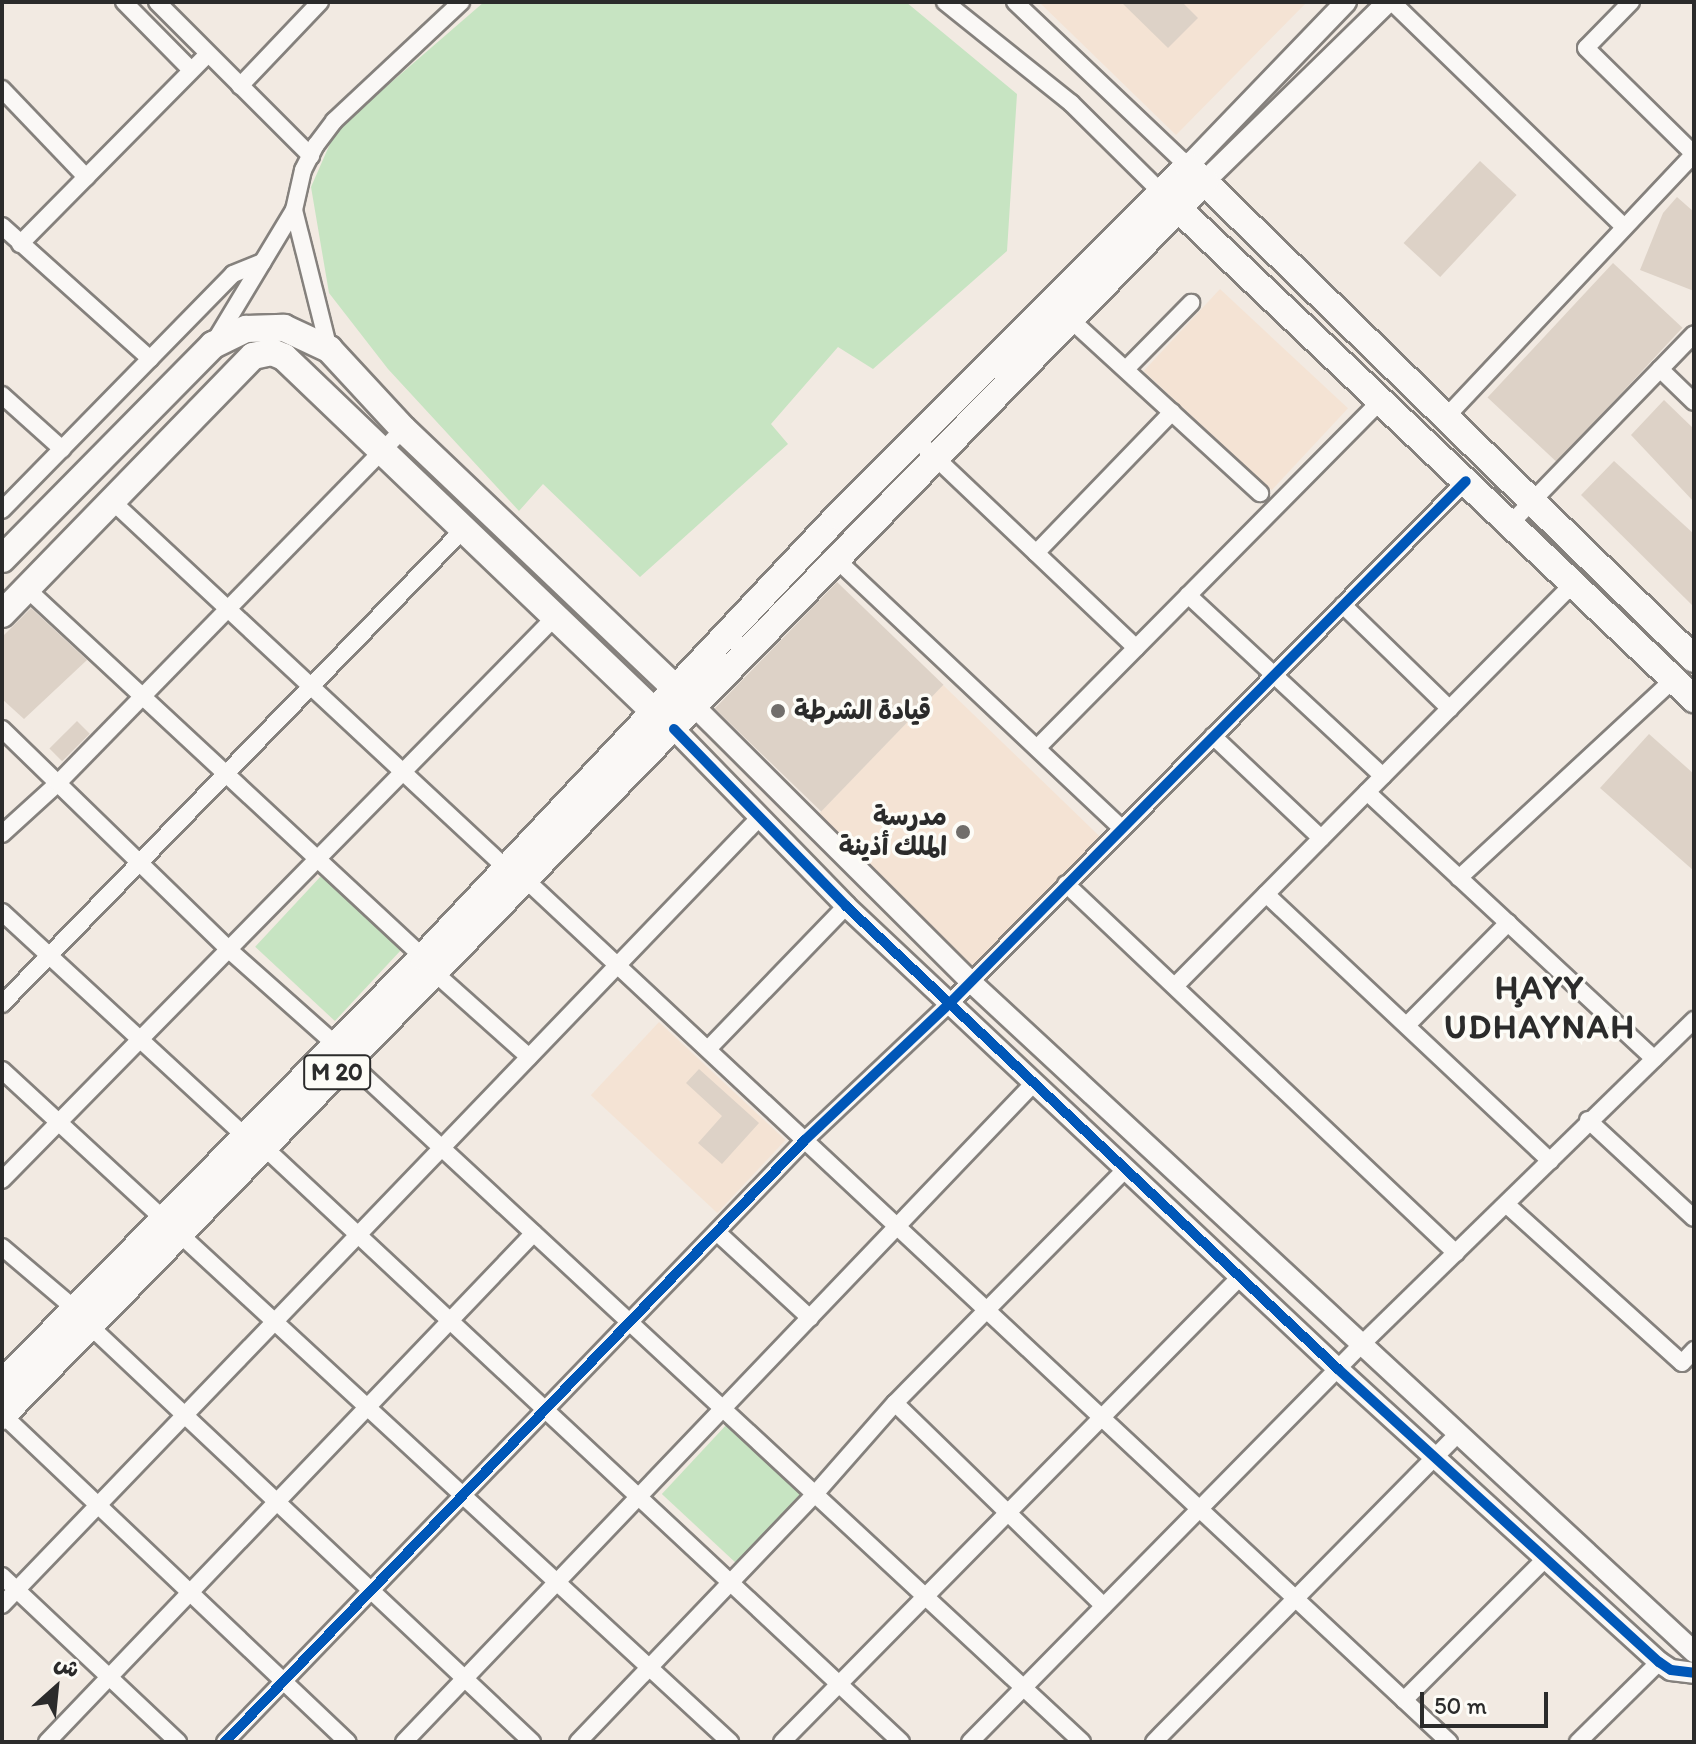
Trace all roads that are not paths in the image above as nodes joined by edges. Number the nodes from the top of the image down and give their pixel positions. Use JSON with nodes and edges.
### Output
{"nodes":[{"id":1,"x":124,"y":2,"type":"edge"},
{"id":2,"x":157,"y":2,"type":"edge"},
{"id":3,"x":320,"y":2,"type":"edge"},
{"id":4,"x":461,"y":2,"type":"edge"},
{"id":5,"x":945,"y":2,"type":"edge"},
{"id":6,"x":1015,"y":2,"type":"edge"},
{"id":7,"x":1346,"y":2,"type":"edge"},
{"id":8,"x":1390,"y":2,"type":"edge"},
{"id":9,"x":1631,"y":2,"type":"edge"},
{"id":10,"x":208,"y":54,"type":"junction"},
{"id":11,"x":191,"y":70,"type":"junction"},
{"id":12,"x":240,"y":86,"type":"junction"},
{"id":13,"x":2,"y":89,"type":"edge"},
{"id":14,"x":1694,"y":154,"type":"edge"},
{"id":15,"x":311,"y":156,"type":"junction"},
{"id":16,"x":1196,"y":173,"type":"junction"},
{"id":17,"x":86,"y":177,"type":"junction"},
{"id":18,"x":1169,"y":200,"type":"junction"},
{"id":19,"x":294,"y":210,"type":"junction"},
{"id":20,"x":2,"y":226,"type":"edge"},
{"id":21,"x":1624,"y":227,"type":"junction"},
{"id":22,"x":20,"y":244,"type":"junction"},
{"id":23,"x":263,"y":262,"type":"junction"},
{"id":24,"x":1191,"y":303,"type":"dead end"},
{"id":25,"x":1070,"y":319,"type":"junction"},
{"id":26,"x":1694,"y":334,"type":"edge"},
{"id":27,"x":262,"y":339,"type":"junction"},
{"id":28,"x":213,"y":345,"type":"junction"},
{"id":29,"x":329,"y":349,"type":"junction"},
{"id":30,"x":150,"y":359,"type":"junction"},
{"id":31,"x":1126,"y":369,"type":"junction"},
{"id":32,"x":1660,"y":369,"type":"junction"},
{"id":33,"x":1694,"y":376,"type":"edge"},
{"id":34,"x":1681,"y":389,"type":"junction"},
{"id":35,"x":2,"y":395,"type":"edge"},
{"id":36,"x":1383,"y":398,"type":"junction"},
{"id":37,"x":1694,"y":402,"type":"edge"},
{"id":38,"x":1172,"y":412,"type":"junction"},
{"id":39,"x":1447,"y":416,"type":"junction"},
{"id":40,"x":403,"y":429,"type":"junction"},
{"id":41,"x":380,"y":448,"type":"junction"},
{"id":42,"x":62,"y":449,"type":"junction"},
{"id":43,"x":926,"y":449,"type":"junction"},
{"id":44,"x":1466,"y":481,"type":"junction"},
{"id":45,"x":1260,"y":493,"type":"dead end"},
{"id":46,"x":112,"y":501,"type":"junction"},
{"id":47,"x":1532,"y":502,"type":"junction"},
{"id":48,"x":2,"y":510,"type":"edge"},
{"id":49,"x":1511,"y":523,"type":"junction"},
{"id":50,"x":463,"y":530,"type":"junction"},
{"id":51,"x":1036,"y":553,"type":"junction"},
{"id":52,"x":2,"y":559,"type":"edge"},
{"id":53,"x":837,"y":560,"type":"junction"},
{"id":54,"x":1573,"y":584,"type":"junction"},
{"id":55,"x":27,"y":589,"type":"junction"},
{"id":56,"x":1188,"y":595,"type":"junction"},
{"id":57,"x":1343,"y":605,"type":"junction"},
{"id":58,"x":225,"y":606,"type":"junction"},
{"id":59,"x":2,"y":614,"type":"edge"},
{"id":60,"x":555,"y":617,"type":"junction"},
{"id":61,"x":1136,"y":648,"type":"junction"},
{"id":62,"x":1694,"y":659,"type":"edge"},
{"id":63,"x":1274,"y":675,"type":"junction"},
{"id":64,"x":1673,"y":680,"type":"junction"},
{"id":65,"x":310,"y":686,"type":"junction"},
{"id":66,"x":673,"y":687,"type":"junction"},
{"id":67,"x":141,"y":694,"type":"junction"},
{"id":68,"x":1694,"y":699,"type":"edge"},
{"id":69,"x":694,"y":706,"type":"junction"},
{"id":70,"x":1450,"y":709,"type":"junction"},
{"id":71,"x":652,"y":711,"type":"junction"},
{"id":72,"x":2,"y":729,"type":"edge"},
{"id":73,"x":674,"y":729,"type":"junction"},
{"id":74,"x":1213,"y":736,"type":"junction"},
{"id":75,"x":1037,"y":748,"type":"junction"},
{"id":76,"x":402,"y":771,"type":"junction"},
{"id":77,"x":226,"y":773,"type":"junction"},
{"id":78,"x":1383,"y":776,"type":"junction"},
{"id":79,"x":58,"y":783,"type":"junction"},
{"id":80,"x":1367,"y":792,"type":"junction"},
{"id":81,"x":760,"y":817,"type":"junction"},
{"id":82,"x":1121,"y":828,"type":"junction"},
{"id":83,"x":2,"y":834,"type":"edge"},
{"id":84,"x":1321,"y":838,"type":"junction"},
{"id":85,"x":317,"y":858,"type":"junction"},
{"id":86,"x":138,"y":864,"type":"junction"},
{"id":87,"x":517,"y":874,"type":"junction"},
{"id":88,"x":1459,"y":878,"type":"junction"},
{"id":89,"x":1066,"y":884,"type":"junction"},
{"id":90,"x":1266,"y":894,"type":"junction"},
{"id":91,"x":846,"y":906,"type":"junction"},
{"id":92,"x":2,"y":912,"type":"edge"},
{"id":93,"x":1508,"y":923,"type":"junction"},
{"id":94,"x":228,"y":949,"type":"junction"},
{"id":95,"x":49,"y":956,"type":"junction"},
{"id":96,"x":429,"y":965,"type":"junction"},
{"id":97,"x":618,"y":965,"type":"junction"},
{"id":98,"x":971,"y":982,"type":"junction"},
{"id":99,"x":1176,"y":985,"type":"junction"},
{"id":100,"x":2,"y":1004,"type":"edge"},
{"id":101,"x":949,"y":1004,"type":"junction"},
{"id":102,"x":1694,"y":1020,"type":"edge"},
{"id":103,"x":1407,"y":1025,"type":"junction"},
{"id":104,"x":139,"y":1040,"type":"junction"},
{"id":105,"x":708,"y":1049,"type":"junction"},
{"id":106,"x":341,"y":1053,"type":"junction"},
{"id":107,"x":529,"y":1057,"type":"junction"},
{"id":108,"x":1654,"y":1059,"type":"junction"},
{"id":109,"x":2,"y":1070,"type":"edge"},
{"id":110,"x":1034,"y":1083,"type":"junction"},
{"id":111,"x":1588,"y":1120,"type":"junction"},
{"id":112,"x":59,"y":1122,"type":"junction"},
{"id":113,"x":805,"y":1140,"type":"junction"},
{"id":114,"x":254,"y":1141,"type":"junction"},
{"id":115,"x":442,"y":1148,"type":"junction"},
{"id":116,"x":1550,"y":1161,"type":"junction"},
{"id":117,"x":1126,"y":1169,"type":"junction"},
{"id":118,"x":2,"y":1180,"type":"edge"},
{"id":119,"x":1506,"y":1204,"type":"junction"},
{"id":120,"x":1694,"y":1218,"type":"edge"},
{"id":121,"x":172,"y":1226,"type":"junction"},
{"id":122,"x":896,"y":1226,"type":"junction"},
{"id":123,"x":534,"y":1233,"type":"junction"},
{"id":124,"x":719,"y":1234,"type":"junction"},
{"id":125,"x":358,"y":1235,"type":"junction"},
{"id":126,"x":2,"y":1247,"type":"edge"},
{"id":127,"x":1456,"y":1253,"type":"junction"},
{"id":128,"x":1261,"y":1256,"type":"junction"},
{"id":129,"x":1241,"y":1276,"type":"junction"},
{"id":130,"x":989,"y":1312,"type":"junction"},
{"id":131,"x":82,"y":1317,"type":"junction"},
{"id":132,"x":810,"y":1318,"type":"junction"},
{"id":133,"x":275,"y":1321,"type":"junction"},
{"id":134,"x":450,"y":1321,"type":"junction"},
{"id":135,"x":630,"y":1322,"type":"junction"},
{"id":136,"x":1360,"y":1346,"type":"junction"},
{"id":137,"x":1694,"y":1350,"type":"edge"},
{"id":138,"x":1338,"y":1369,"type":"junction"},
{"id":139,"x":2,"y":1383,"type":"edge"},
{"id":140,"x":895,"y":1403,"type":"junction"},
{"id":141,"x":368,"y":1407,"type":"junction"},
{"id":142,"x":722,"y":1408,"type":"junction"},
{"id":143,"x":545,"y":1410,"type":"junction"},
{"id":144,"x":185,"y":1415,"type":"junction"},
{"id":145,"x":3,"y":1416,"type":"edge"},
{"id":146,"x":1101,"y":1416,"type":"junction"},
{"id":147,"x":1457,"y":1435,"type":"junction"},
{"id":148,"x":1434,"y":1457,"type":"junction"},
{"id":149,"x":815,"y":1494,"type":"junction"},
{"id":150,"x":463,"y":1495,"type":"junction"},
{"id":151,"x":638,"y":1497,"type":"junction"},
{"id":152,"x":277,"y":1502,"type":"junction"},
{"id":153,"x":98,"y":1505,"type":"junction"},
{"id":154,"x":1200,"y":1509,"type":"junction"},
{"id":155,"x":1007,"y":1512,"type":"junction"},
{"id":156,"x":1545,"y":1559,"type":"junction"},
{"id":157,"x":2,"y":1576,"type":"edge"},
{"id":158,"x":557,"y":1582,"type":"junction"},
{"id":159,"x":730,"y":1583,"type":"junction"},
{"id":160,"x":17,"y":1590,"type":"junction"},
{"id":161,"x":371,"y":1591,"type":"junction"},
{"id":162,"x":190,"y":1592,"type":"junction"},
{"id":163,"x":925,"y":1596,"type":"junction"},
{"id":164,"x":1295,"y":1599,"type":"junction"},
{"id":165,"x":2,"y":1605,"type":"edge"},
{"id":166,"x":1104,"y":1606,"type":"junction"},
{"id":167,"x":1694,"y":1652,"type":"edge"},
{"id":168,"x":1659,"y":1662,"type":"junction"},
{"id":169,"x":649,"y":1667,"type":"junction"},
{"id":170,"x":1694,"y":1673,"type":"edge"},
{"id":171,"x":109,"y":1677,"type":"junction"},
{"id":172,"x":465,"y":1678,"type":"junction"},
{"id":173,"x":284,"y":1681,"type":"junction"},
{"id":174,"x":839,"y":1684,"type":"junction"},
{"id":175,"x":1023,"y":1688,"type":"junction"},
{"id":176,"x":1404,"y":1700,"type":"junction"},
{"id":177,"x":47,"y":1742,"type":"edge"},
{"id":178,"x":178,"y":1742,"type":"edge"},
{"id":179,"x":225,"y":1742,"type":"edge"},
{"id":180,"x":348,"y":1742,"type":"edge"},
{"id":181,"x":404,"y":1742,"type":"edge"},
{"id":182,"x":532,"y":1742,"type":"edge"},
{"id":183,"x":578,"y":1742,"type":"edge"},
{"id":184,"x":730,"y":1742,"type":"edge"},
{"id":185,"x":782,"y":1742,"type":"edge"},
{"id":186,"x":901,"y":1742,"type":"edge"},
{"id":187,"x":970,"y":1742,"type":"edge"},
{"id":188,"x":1082,"y":1742,"type":"edge"},
{"id":189,"x":1154,"y":1742,"type":"edge"},
{"id":190,"x":1449,"y":1742,"type":"edge"},
{"id":191,"x":1578,"y":1742,"type":"edge"}],
"edges":[{"from":1,"to":11,"type":"street"},
{"from":2,"to":10,"type":"street"},
{"from":3,"to":12,"type":"street"},
{"from":4,"to":15,"type":"street"},
{"from":5,"to":18,"type":"street"},
{"from":6,"to":16,"type":"street"},
{"from":7,"to":16,"type":"street"},
{"from":8,"to":16,"type":"street"},
{"from":8,"to":21,"type":"street"},
{"from":9,"to":14,"type":"street"},
{"from":10,"to":11,"type":"street"},
{"from":10,"to":12,"type":"street"},
{"from":11,"to":17,"type":"street"},
{"from":12,"to":15,"type":"street"},
{"from":13,"to":17,"type":"street"},
{"from":14,"to":21,"type":"street"},
{"from":15,"to":19,"type":"street"},
{"from":16,"to":18,"type":"main road"},
{"from":16,"to":39,"type":"main road"},
{"from":17,"to":22,"type":"street"},
{"from":18,"to":25,"type":"main road"},
{"from":18,"to":36,"type":"main road"},
{"from":18,"to":43,"type":"main road"},
{"from":19,"to":23,"type":"street"},
{"from":19,"to":29,"type":"street"},
{"from":20,"to":22,"type":"street"},
{"from":21,"to":39,"type":"street"},
{"from":22,"to":30,"type":"street"},
{"from":23,"to":28,"type":"street"},
{"from":23,"to":30,"type":"street"},
{"from":24,"to":31,"type":"street"},
{"from":25,"to":31,"type":"street"},
{"from":25,"to":43,"type":"main road"},
{"from":26,"to":32,"type":"street"},
{"from":27,"to":28,"type":"main road"},
{"from":27,"to":29,"type":"main road"},
{"from":27,"to":41,"type":"main road"},
{"from":27,"to":46,"type":"main road"},
{"from":28,"to":52,"type":"main road"},
{"from":29,"to":40,"type":"main road"},
{"from":30,"to":42,"type":"street"},
{"from":31,"to":38,"type":"street"},
{"from":32,"to":34,"type":"street"},
{"from":32,"to":47,"type":"street"},
{"from":33,"to":34,"type":"street"},
{"from":34,"to":37,"type":"street"},
{"from":35,"to":42,"type":"street"},
{"from":36,"to":44,"type":"main road"},
{"from":36,"to":56,"type":"street"},
{"from":38,"to":45,"type":"street"},
{"from":38,"to":51,"type":"street"},
{"from":39,"to":47,"type":"main road"},
{"from":40,"to":41,"type":"street"},
{"from":40,"to":66,"type":"main road"},
{"from":41,"to":50,"type":"main road"},
{"from":41,"to":58,"type":"street"},
{"from":42,"to":48,"type":"street"},
{"from":43,"to":51,"type":"street"},
{"from":43,"to":53,"type":"main road"},
{"from":43,"to":66,"type":"main road"},
{"from":44,"to":49,"type":"main road"},
{"from":44,"to":57,"type":"street"},
{"from":46,"to":55,"type":"main road"},
{"from":46,"to":58,"type":"street"},
{"from":47,"to":49,"type":"street"},
{"from":47,"to":62,"type":"main road"},
{"from":49,"to":54,"type":"main road"},
{"from":50,"to":60,"type":"main road"},
{"from":50,"to":65,"type":"street"},
{"from":51,"to":61,"type":"street"},
{"from":53,"to":69,"type":"main road"},
{"from":53,"to":75,"type":"street"},
{"from":54,"to":64,"type":"main road"},
{"from":54,"to":70,"type":"street"},
{"from":55,"to":59,"type":"main road"},
{"from":55,"to":67,"type":"street"},
{"from":56,"to":61,"type":"street"},
{"from":56,"to":63,"type":"street"},
{"from":57,"to":63,"type":"street"},
{"from":57,"to":70,"type":"street"},
{"from":58,"to":65,"type":"street"},
{"from":58,"to":67,"type":"street"},
{"from":60,"to":71,"type":"main road"},
{"from":60,"to":76,"type":"street"},
{"from":61,"to":75,"type":"street"},
{"from":63,"to":74,"type":"street"},
{"from":63,"to":78,"type":"street"},
{"from":64,"to":68,"type":"main road"},
{"from":64,"to":88,"type":"street"},
{"from":65,"to":76,"type":"street"},
{"from":65,"to":77,"type":"street"},
{"from":66,"to":69,"type":"main road"},
{"from":66,"to":71,"type":"main road"},
{"from":67,"to":77,"type":"street"},
{"from":67,"to":79,"type":"street"},
{"from":69,"to":73,"type":"main road"},
{"from":69,"to":98,"type":"street"},
{"from":70,"to":78,"type":"street"},
{"from":71,"to":73,"type":"main road"},
{"from":71,"to":87,"type":"main road","number":"M 20"},
{"from":72,"to":79,"type":"street"},
{"from":73,"to":81,"type":"street"},
{"from":73,"to":87,"type":"main road","number":"M 20"},
{"from":74,"to":82,"type":"street"},
{"from":74,"to":84,"type":"street"},
{"from":75,"to":82,"type":"street"},
{"from":76,"to":85,"type":"street"},
{"from":76,"to":87,"type":"street"},
{"from":77,"to":85,"type":"street"},
{"from":77,"to":86,"type":"street"},
{"from":78,"to":80,"type":"street"},
{"from":79,"to":83,"type":"street"},
{"from":79,"to":86,"type":"street"},
{"from":80,"to":84,"type":"street"},
{"from":80,"to":88,"type":"street"},
{"from":81,"to":91,"type":"street"},
{"from":81,"to":97,"type":"street"},
{"from":82,"to":89,"type":"street"},
{"from":84,"to":90,"type":"street"},
{"from":85,"to":94,"type":"street"},
{"from":85,"to":96,"type":"street"},
{"from":86,"to":94,"type":"street"},
{"from":86,"to":95,"type":"street"},
{"from":87,"to":96,"type":"main road","number":"M 20"},
{"from":87,"to":97,"type":"street"},
{"from":88,"to":93,"type":"street"},
{"from":89,"to":98,"type":"street"},
{"from":89,"to":99,"type":"street"},
{"from":90,"to":99,"type":"street"},
{"from":90,"to":103,"type":"street"},
{"from":91,"to":101,"type":"street"},
{"from":91,"to":105,"type":"street"},
{"from":92,"to":95,"type":"street"},
{"from":93,"to":103,"type":"street"},
{"from":93,"to":108,"type":"street"},
{"from":94,"to":104,"type":"street"},
{"from":94,"to":106,"type":"street"},
{"from":95,"to":100,"type":"street"},
{"from":95,"to":104,"type":"street"},
{"from":96,"to":106,"type":"main road","number":"M 20"},
{"from":96,"to":107,"type":"street"},
{"from":97,"to":105,"type":"street"},
{"from":97,"to":107,"type":"street"},
{"from":98,"to":101,"type":"street"},
{"from":98,"to":128,"type":"street"},
{"from":99,"to":127,"type":"street"},
{"from":101,"to":110,"type":"street"},
{"from":101,"to":113,"type":"street"},
{"from":102,"to":108,"type":"street"},
{"from":103,"to":116,"type":"street"},
{"from":104,"to":112,"type":"street"},
{"from":104,"to":114,"type":"street"},
{"from":105,"to":113,"type":"street"},
{"from":106,"to":114,"type":"main road","number":"M 20"},
{"from":106,"to":115,"type":"street"},
{"from":107,"to":115,"type":"street"},
{"from":108,"to":111,"type":"street"},
{"from":109,"to":112,"type":"street"},
{"from":110,"to":117,"type":"street"},
{"from":110,"to":122,"type":"street"},
{"from":111,"to":116,"type":"street"},
{"from":111,"to":120,"type":"street"},
{"from":112,"to":118,"type":"street"},
{"from":112,"to":121,"type":"street"},
{"from":113,"to":122,"type":"street"},
{"from":113,"to":124,"type":"street"},
{"from":114,"to":121,"type":"main road","number":"M 20"},
{"from":114,"to":125,"type":"street"},
{"from":115,"to":123,"type":"street"},
{"from":115,"to":125,"type":"street"},
{"from":116,"to":119,"type":"street"},
{"from":117,"to":129,"type":"street"},
{"from":117,"to":130,"type":"street"},
{"from":119,"to":127,"type":"street"},
{"from":119,"to":137,"type":"street"},
{"from":121,"to":131,"type":"main road","number":"M 20"},
{"from":121,"to":133,"type":"street"},
{"from":122,"to":130,"type":"street"},
{"from":122,"to":132,"type":"street"},
{"from":123,"to":134,"type":"street"},
{"from":123,"to":135,"type":"street"},
{"from":124,"to":132,"type":"street"},
{"from":124,"to":135,"type":"street"},
{"from":125,"to":133,"type":"street"},
{"from":125,"to":134,"type":"street"},
{"from":126,"to":131,"type":"street"},
{"from":127,"to":136,"type":"street"},
{"from":128,"to":129,"type":"street"},
{"from":128,"to":136,"type":"street"},
{"from":129,"to":138,"type":"street"},
{"from":129,"to":146,"type":"street"},
{"from":130,"to":140,"type":"street"},
{"from":130,"to":146,"type":"street"},
{"from":131,"to":139,"type":"main road","number":"M 20"},
{"from":131,"to":144,"type":"street"},
{"from":131,"to":145,"type":"main road","number":"M 20"},
{"from":132,"to":142,"type":"street"},
{"from":133,"to":141,"type":"street"},
{"from":133,"to":144,"type":"street"},
{"from":134,"to":141,"type":"street"},
{"from":134,"to":143,"type":"street"},
{"from":135,"to":142,"type":"street"},
{"from":135,"to":143,"type":"street"},
{"from":136,"to":138,"type":"street"},
{"from":136,"to":147,"type":"street"},
{"from":138,"to":148,"type":"street"},
{"from":138,"to":154,"type":"street"},
{"from":140,"to":149,"type":"street"},
{"from":140,"to":155,"type":"street"},
{"from":141,"to":150,"type":"street"},
{"from":141,"to":152,"type":"street"},
{"from":142,"to":149,"type":"street"},
{"from":142,"to":151,"type":"street"},
{"from":143,"to":150,"type":"street"},
{"from":143,"to":151,"type":"street"},
{"from":144,"to":152,"type":"street"},
{"from":144,"to":153,"type":"street"},
{"from":145,"to":153,"type":"street"},
{"from":146,"to":154,"type":"street"},
{"from":146,"to":155,"type":"street"},
{"from":147,"to":148,"type":"street"},
{"from":147,"to":167,"type":"street"},
{"from":148,"to":156,"type":"street"},
{"from":148,"to":164,"type":"street"},
{"from":149,"to":159,"type":"street"},
{"from":149,"to":163,"type":"street"},
{"from":150,"to":158,"type":"street"},
{"from":150,"to":161,"type":"street"},
{"from":151,"to":158,"type":"street"},
{"from":151,"to":159,"type":"street"},
{"from":152,"to":161,"type":"street"},
{"from":152,"to":162,"type":"street"},
{"from":153,"to":160,"type":"street"},
{"from":153,"to":162,"type":"street"},
{"from":154,"to":164,"type":"street"},
{"from":154,"to":166,"type":"street"},
{"from":155,"to":163,"type":"street"},
{"from":155,"to":166,"type":"street"},
{"from":156,"to":168,"type":"street"},
{"from":156,"to":176,"type":"street"},
{"from":157,"to":160,"type":"street"},
{"from":158,"to":169,"type":"street"},
{"from":158,"to":172,"type":"street"},
{"from":159,"to":169,"type":"street"},
{"from":159,"to":174,"type":"street"},
{"from":160,"to":165,"type":"street"},
{"from":160,"to":171,"type":"street"},
{"from":161,"to":172,"type":"street"},
{"from":161,"to":173,"type":"street"},
{"from":162,"to":171,"type":"street"},
{"from":162,"to":173,"type":"street"},
{"from":163,"to":174,"type":"street"},
{"from":163,"to":175,"type":"street"},
{"from":164,"to":176,"type":"street"},
{"from":164,"to":189,"type":"street"},
{"from":166,"to":175,"type":"street"},
{"from":168,"to":170,"type":"street"},
{"from":168,"to":191,"type":"street"},
{"from":169,"to":183,"type":"street"},
{"from":169,"to":184,"type":"street"},
{"from":171,"to":177,"type":"street"},
{"from":171,"to":178,"type":"street"},
{"from":172,"to":181,"type":"street"},
{"from":172,"to":182,"type":"street"},
{"from":173,"to":179,"type":"street"},
{"from":173,"to":180,"type":"street"},
{"from":174,"to":185,"type":"street"},
{"from":174,"to":186,"type":"street"},
{"from":175,"to":187,"type":"street"},
{"from":175,"to":188,"type":"street"},
{"from":176,"to":190,"type":"street"}]}
